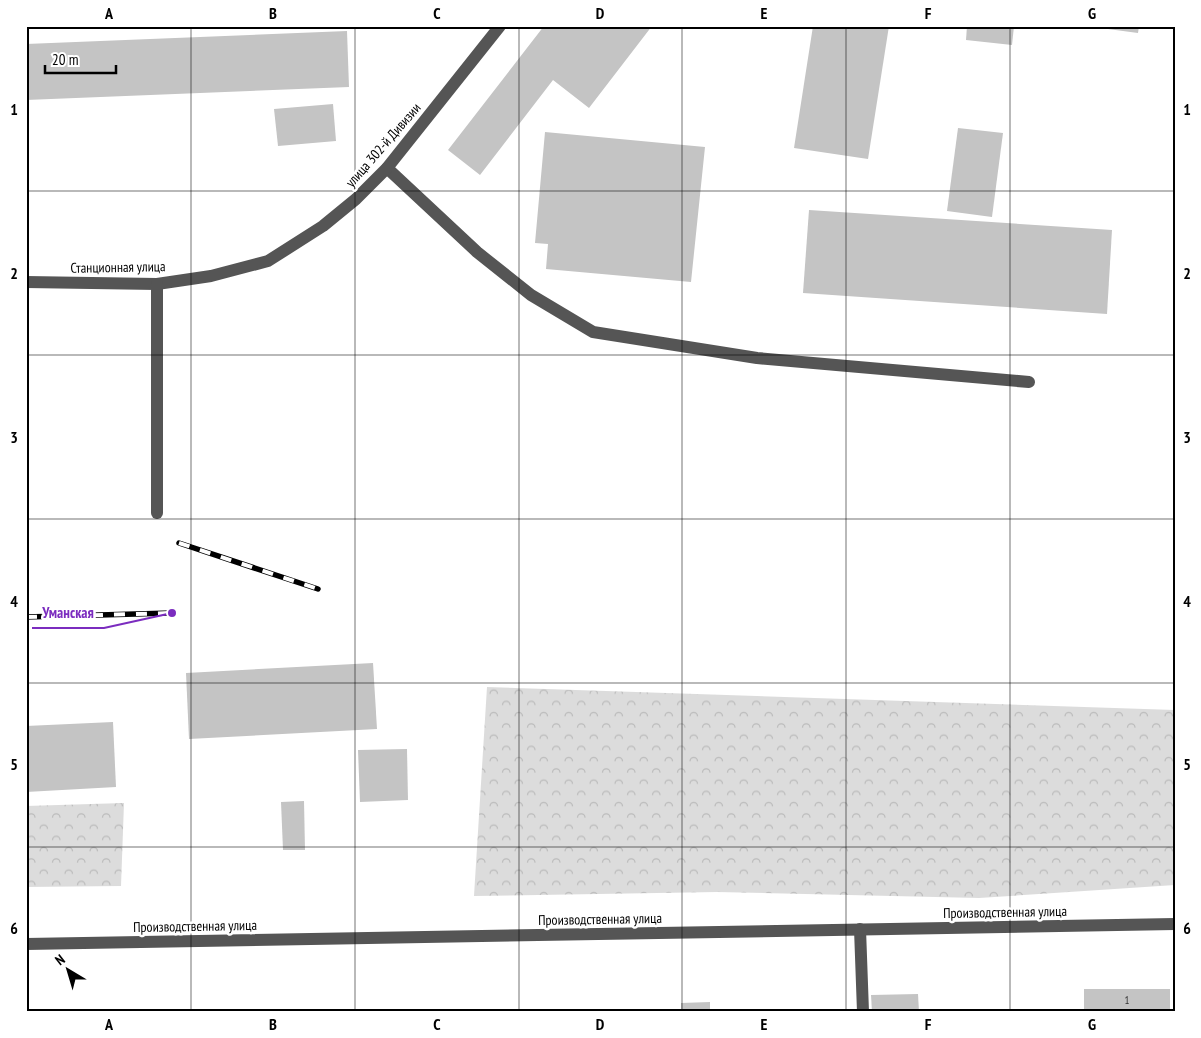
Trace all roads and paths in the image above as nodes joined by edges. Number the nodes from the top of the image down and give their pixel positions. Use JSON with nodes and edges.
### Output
{"nodes":[{"id":1,"x":500,"y":26,"type":"edge"},
{"id":2,"x":387,"y":168,"type":"junction"},
{"id":3,"x":268,"y":261,"type":"joint"},
{"id":4,"x":26,"y":282,"type":"edge"},
{"id":5,"x":157,"y":284,"type":"junction"},
{"id":6,"x":1029,"y":382,"type":"dead end"},
{"id":7,"x":157,"y":513,"type":"dead end"},
{"id":8,"x":1175,"y":924,"type":"edge"},
{"id":9,"x":860,"y":929,"type":"junction"},
{"id":10,"x":26,"y":944,"type":"edge"},
{"id":11,"x":863,"y":1012,"type":"edge"}],
"edges":[{"from":1,"to":2,"type":"street","name":"улица 302-й Дивизии"},
{"from":2,"to":3,"type":"street","name":"улица 302-й Дивизии"},
{"from":2,"to":6,"type":"street"},
{"from":3,"to":5,"type":"street","name":"Станционная улица"},
{"from":4,"to":5,"type":"street","name":"Станционная улица"},
{"from":5,"to":7,"type":"street"},
{"from":8,"to":9,"type":"street","name":"Производственная улица"},
{"from":9,"to":10,"type":"street","name":"Производственная улица"},
{"from":9,"to":11,"type":"street"}]}
